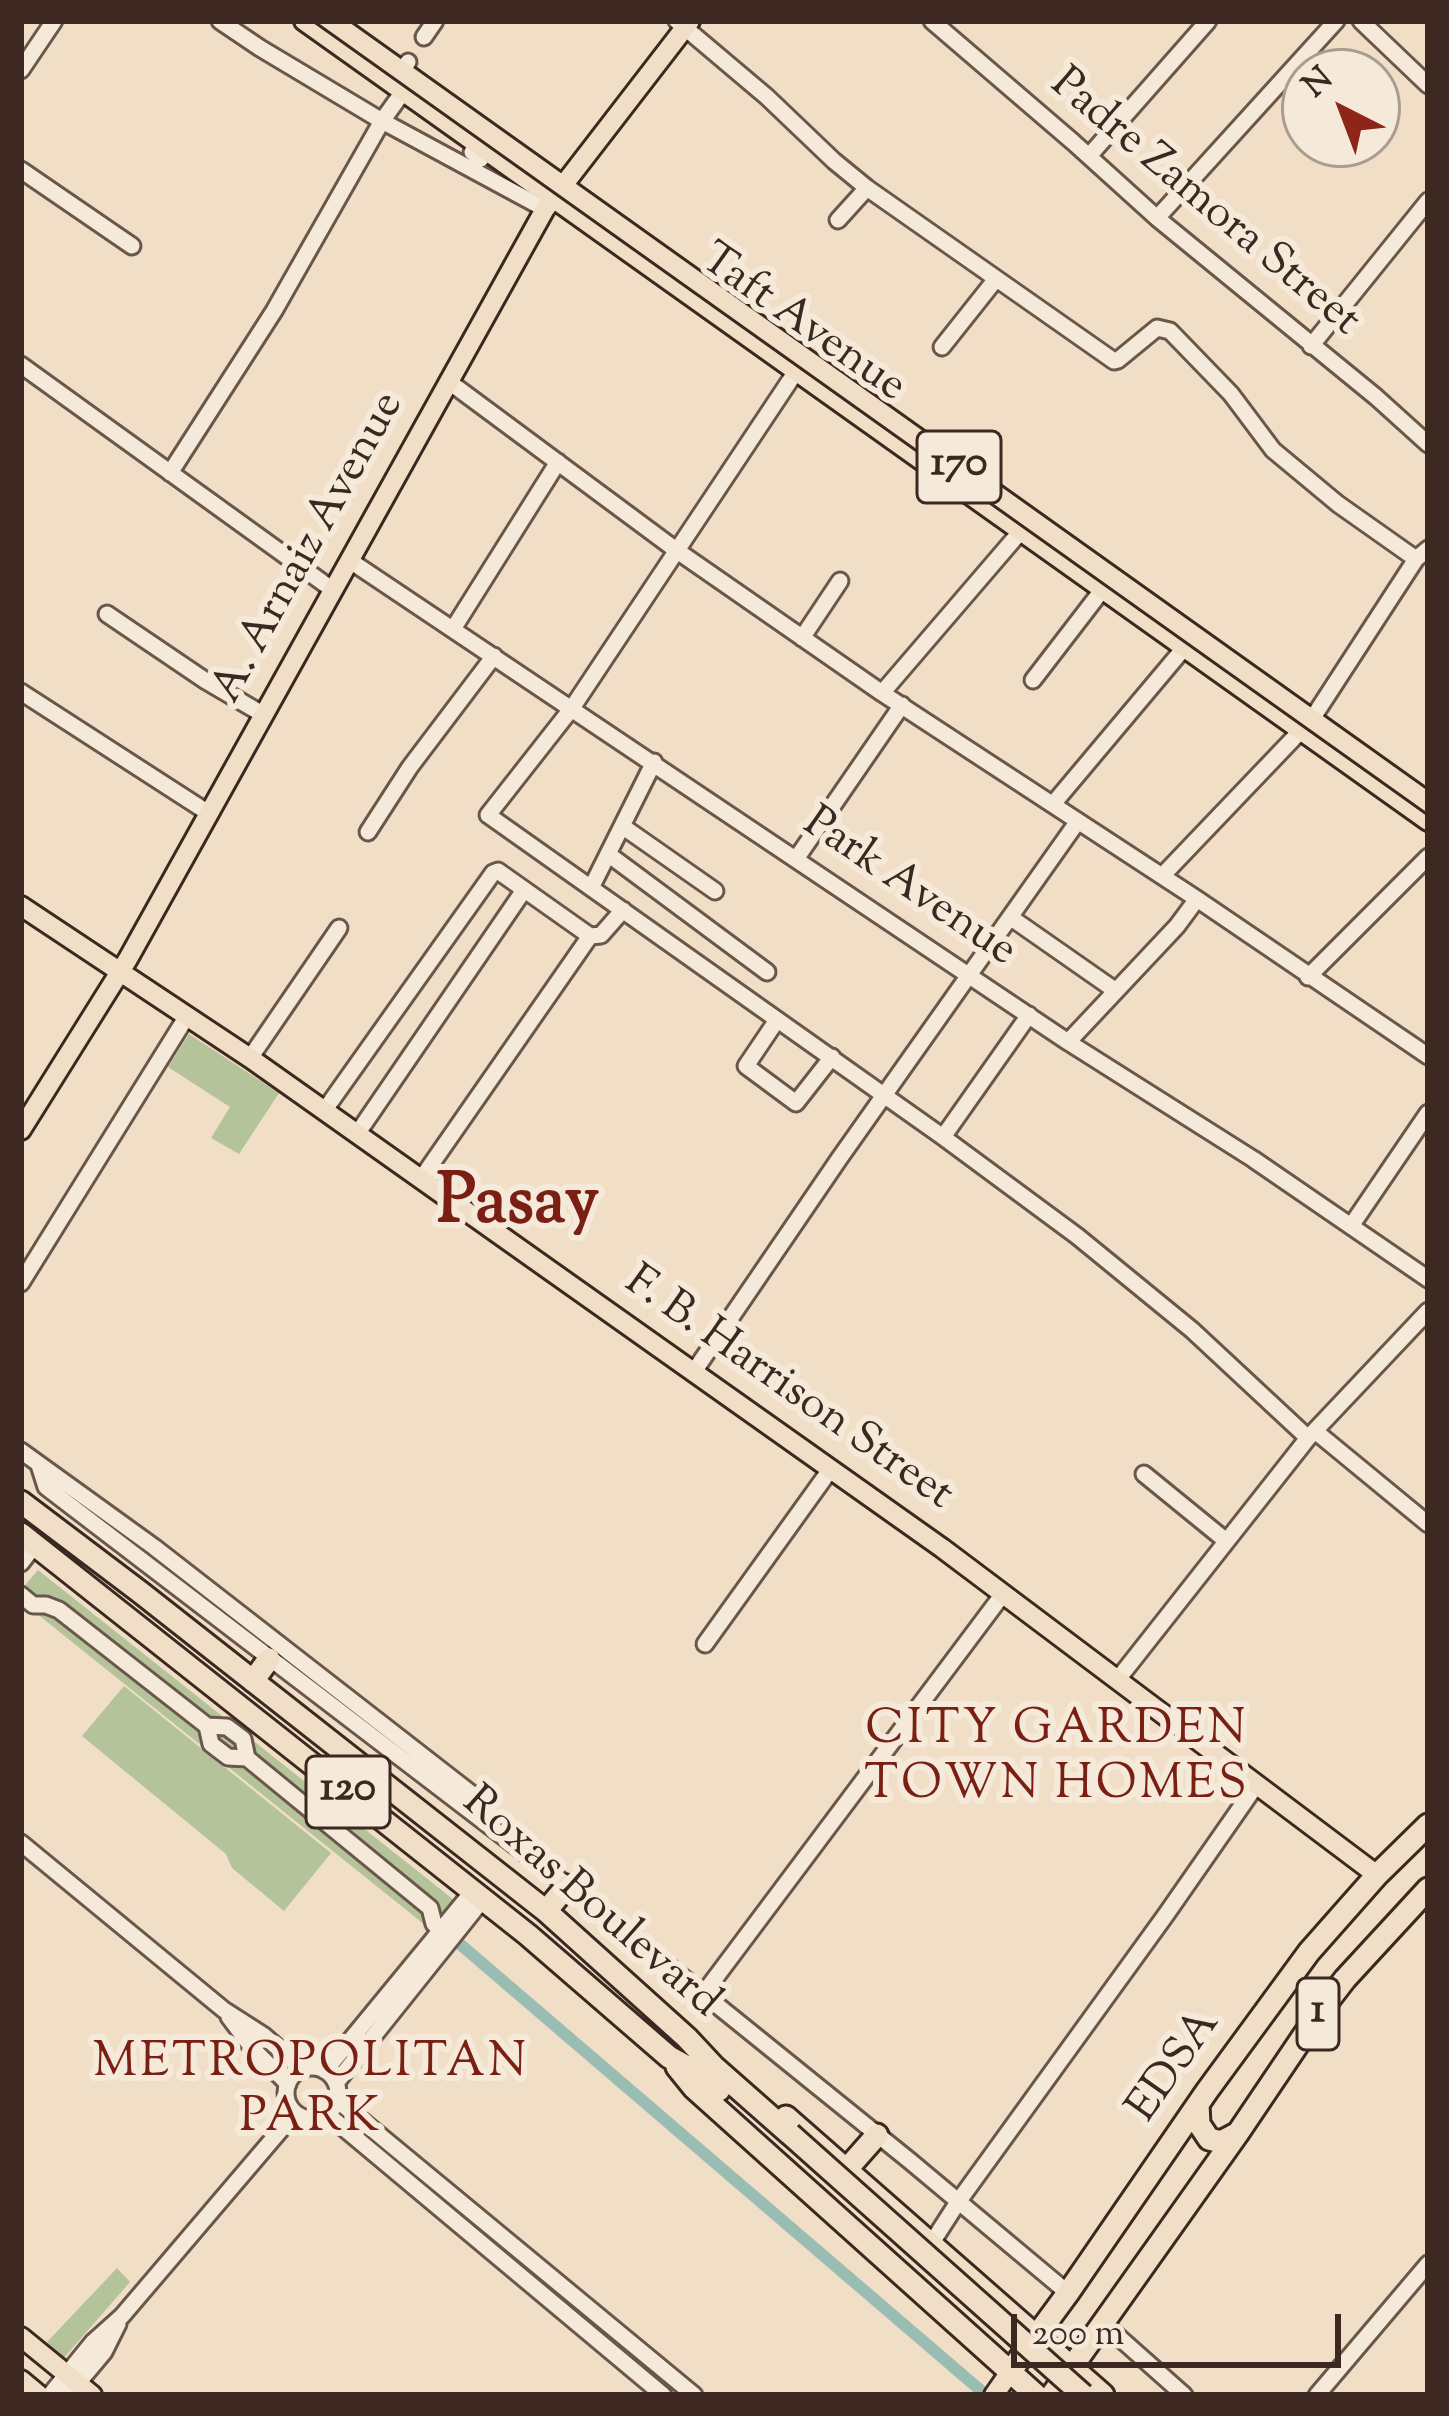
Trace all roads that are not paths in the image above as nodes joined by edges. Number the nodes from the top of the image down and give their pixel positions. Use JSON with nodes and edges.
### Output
{"nodes":[{"id":1,"x":53,"y":21,"type":"edge"},
{"id":2,"x":220,"y":21,"type":"edge"},
{"id":3,"x":304,"y":21,"type":"edge"},
{"id":4,"x":332,"y":21,"type":"edge"},
{"id":5,"x":435,"y":21,"type":"edge"},
{"id":6,"x":932,"y":21,"type":"edge"},
{"id":7,"x":1208,"y":21,"type":"edge"},
{"id":8,"x":1336,"y":21,"type":"edge"},
{"id":9,"x":1361,"y":21,"type":"edge"},
{"id":10,"x":684,"y":23,"type":"edge"},
{"id":11,"x":424,"y":38,"type":"dead end"},
{"id":12,"x":21,"y":70,"type":"edge"},
{"id":13,"x":404,"y":74,"type":"junction"},
{"id":14,"x":1428,"y":85,"type":"edge"},
{"id":15,"x":382,"y":121,"type":"junction"},
{"id":16,"x":1089,"y":157,"type":"junction"},
{"id":17,"x":21,"y":170,"type":"edge"},
{"id":18,"x":867,"y":188,"type":"junction"},
{"id":19,"x":554,"y":197,"type":"junction"},
{"id":20,"x":1428,"y":202,"type":"edge"},
{"id":21,"x":1157,"y":218,"type":"junction"},
{"id":22,"x":838,"y":220,"type":"dead end"},
{"id":23,"x":132,"y":246,"type":"dead end"},
{"id":24,"x":996,"y":279,"type":"junction"},
{"id":25,"x":1312,"y":346,"type":"junction"},
{"id":26,"x":942,"y":347,"type":"dead end"},
{"id":27,"x":801,"y":364,"type":"junction"},
{"id":28,"x":21,"y":365,"type":"edge"},
{"id":29,"x":448,"y":381,"type":"junction"},
{"id":30,"x":1428,"y":444,"type":"edge"},
{"id":31,"x":558,"y":462,"type":"junction"},
{"id":32,"x":940,"y":464,"type":"junction"},
{"id":33,"x":170,"y":473,"type":"junction"},
{"id":34,"x":1021,"y":531,"type":"junction"},
{"id":35,"x":1045,"y":538,"type":"junction"},
{"id":36,"x":676,"y":550,"type":"junction"},
{"id":37,"x":1422,"y":554,"type":"edge"},
{"id":38,"x":349,"y":560,"type":"junction"},
{"id":39,"x":840,"y":581,"type":"dead end"},
{"id":40,"x":1103,"y":589,"type":"junction"},
{"id":41,"x":333,"y":590,"type":"junction"},
{"id":42,"x":1140,"y":606,"type":"junction"},
{"id":43,"x":107,"y":614,"type":"dead end"},
{"id":44,"x":453,"y":629,"type":"junction"},
{"id":45,"x":802,"y":638,"type":"junction"},
{"id":46,"x":1190,"y":641,"type":"junction"},
{"id":47,"x":494,"y":656,"type":"junction"},
{"id":48,"x":1033,"y":680,"type":"dead end"},
{"id":49,"x":21,"y":692,"type":"edge"},
{"id":50,"x":882,"y":693,"type":"junction"},
{"id":51,"x":902,"y":705,"type":"junction"},
{"id":52,"x":572,"y":708,"type":"junction"},
{"id":53,"x":264,"y":715,"type":"junction"},
{"id":54,"x":1306,"y":724,"type":"junction"},
{"id":55,"x":654,"y":762,"type":"junction"},
{"id":56,"x":1428,"y":802,"type":"edge"},
{"id":57,"x":1053,"y":804,"type":"junction"},
{"id":58,"x":210,"y":814,"type":"junction"},
{"id":59,"x":1078,"y":821,"type":"junction"},
{"id":60,"x":1428,"y":821,"type":"edge"},
{"id":61,"x":622,"y":826,"type":"junction"},
{"id":62,"x":368,"y":832,"type":"dead end"},
{"id":63,"x":608,"y":854,"type":"junction"},
{"id":64,"x":1428,"y":857,"type":"edge"},
{"id":65,"x":796,"y":859,"type":"junction"},
{"id":66,"x":1162,"y":876,"type":"junction"},
{"id":67,"x":591,"y":888,"type":"junction"},
{"id":68,"x":524,"y":890,"type":"junction"},
{"id":69,"x":715,"y":891,"type":"dead end"},
{"id":70,"x":1197,"y":899,"type":"junction"},
{"id":71,"x":21,"y":907,"type":"edge"},
{"id":72,"x":622,"y":910,"type":"junction"},
{"id":73,"x":1010,"y":917,"type":"junction"},
{"id":74,"x":338,"y":928,"type":"dead end"},
{"id":75,"x":590,"y":936,"type":"junction"},
{"id":76,"x":766,"y":972,"type":"dead end"},
{"id":77,"x":119,"y":973,"type":"junction"},
{"id":78,"x":970,"y":974,"type":"junction"},
{"id":79,"x":1308,"y":977,"type":"junction"},
{"id":80,"x":1116,"y":991,"type":"junction"},
{"id":81,"x":1029,"y":1015,"type":"junction"},
{"id":82,"x":187,"y":1016,"type":"junction"},
{"id":83,"x":777,"y":1020,"type":"junction"},
{"id":84,"x":1068,"y":1042,"type":"junction"},
{"id":85,"x":1428,"y":1056,"type":"edge"},
{"id":86,"x":832,"y":1057,"type":"junction"},
{"id":87,"x":250,"y":1058,"type":"junction"},
{"id":88,"x":885,"y":1096,"type":"junction"},
{"id":89,"x":324,"y":1111,"type":"junction"},
{"id":90,"x":1428,"y":1113,"type":"edge"},
{"id":91,"x":21,"y":1130,"type":"edge"},
{"id":92,"x":357,"y":1134,"type":"junction"},
{"id":93,"x":943,"y":1137,"type":"junction"},
{"id":94,"x":421,"y":1179,"type":"junction"},
{"id":95,"x":1351,"y":1226,"type":"junction"},
{"id":96,"x":1428,"y":1279,"type":"edge"},
{"id":97,"x":21,"y":1283,"type":"edge"},
{"id":98,"x":1428,"y":1311,"type":"edge"},
{"id":99,"x":693,"y":1373,"type":"junction"},
{"id":100,"x":1311,"y":1434,"type":"junction"},
{"id":101,"x":21,"y":1451,"type":"edge"},
{"id":102,"x":39,"y":1465,"type":"junction"},
{"id":103,"x":830,"y":1470,"type":"junction"},
{"id":104,"x":1144,"y":1474,"type":"dead end"},
{"id":105,"x":21,"y":1502,"type":"edge"},
{"id":106,"x":1428,"y":1524,"type":"edge"},
{"id":107,"x":1225,"y":1540,"type":"junction"},
{"id":108,"x":26,"y":1547,"type":"edge"},
{"id":109,"x":1003,"y":1594,"type":"junction"},
{"id":110,"x":21,"y":1595,"type":"edge"},
{"id":111,"x":705,"y":1644,"type":"dead end"},
{"id":112,"x":269,"y":1659,"type":"junction"},
{"id":113,"x":1118,"y":1679,"type":"junction"},
{"id":114,"x":254,"y":1681,"type":"junction"},
{"id":115,"x":1257,"y":1784,"type":"junction"},
{"id":116,"x":476,"y":1815,"type":"junction"},
{"id":117,"x":1428,"y":1825,"type":"edge"},
{"id":118,"x":21,"y":1843,"type":"edge"},
{"id":119,"x":1378,"y":1875,"type":"junction"},
{"id":120,"x":567,"y":1886,"type":"junction"},
{"id":121,"x":478,"y":1895,"type":"junction"},
{"id":122,"x":1423,"y":1904,"type":"edge"},
{"id":123,"x":546,"y":1911,"type":"junction"},
{"id":124,"x":434,"y":1924,"type":"dead end"},
{"id":125,"x":704,"y":1994,"type":"junction"},
{"id":126,"x":224,"y":2009,"type":"junction"},
{"id":127,"x":687,"y":2038,"type":"junction"},
{"id":128,"x":669,"y":2057,"type":"junction"},
{"id":129,"x":302,"y":2069,"type":"junction"},
{"id":130,"x":288,"y":2084,"type":"junction"},
{"id":131,"x":331,"y":2092,"type":"junction"},
{"id":132,"x":1198,"y":2104,"type":"junction"},
{"id":133,"x":295,"y":2113,"type":"junction"},
{"id":134,"x":1238,"y":2133,"type":"junction"},
{"id":135,"x":877,"y":2135,"type":"junction"},
{"id":136,"x":786,"y":2138,"type":"junction"},
{"id":137,"x":847,"y":2169,"type":"junction"},
{"id":138,"x":958,"y":2202,"type":"junction"},
{"id":139,"x":931,"y":2244,"type":"junction"},
{"id":140,"x":1428,"y":2264,"type":"edge"},
{"id":141,"x":1069,"y":2293,"type":"junction"},
{"id":142,"x":1001,"y":2305,"type":"junction"},
{"id":143,"x":1103,"y":2324,"type":"junction"},
{"id":144,"x":1037,"y":2336,"type":"junction"},
{"id":145,"x":21,"y":2337,"type":"edge"},
{"id":146,"x":972,"y":2339,"type":"junction"},
{"id":147,"x":1073,"y":2368,"type":"junction"},
{"id":148,"x":21,"y":2380,"type":"edge"},
{"id":149,"x":1001,"y":2384,"type":"edge"},
{"id":150,"x":76,"y":2387,"type":"edge"},
{"id":151,"x":39,"y":2395,"type":"edge"},
{"id":152,"x":50,"y":2395,"type":"edge"},
{"id":153,"x":663,"y":2395,"type":"edge"},
{"id":154,"x":694,"y":2395,"type":"edge"},
{"id":155,"x":1036,"y":2395,"type":"edge"},
{"id":156,"x":1052,"y":2395,"type":"edge"},
{"id":157,"x":1064,"y":2395,"type":"edge"},
{"id":158,"x":1083,"y":2395,"type":"edge"},
{"id":159,"x":1103,"y":2395,"type":"edge"},
{"id":160,"x":1184,"y":2395,"type":"edge"},
{"id":161,"x":1317,"y":2395,"type":"edge"}],
"edges":[{"from":1,"to":12,"type":"street"},
{"from":2,"to":15,"type":"street"},
{"from":3,"to":13,"type":"main road","name":"Taft Avenue","number":"170"},
{"from":4,"to":13,"type":"main road","name":"Taft Avenue","number":"170"},
{"from":5,"to":11,"type":"street"},
{"from":6,"to":16,"type":"street","name":"Padre Zamora Street"},
{"from":7,"to":16,"type":"street"},
{"from":8,"to":21,"type":"street"},
{"from":9,"to":14,"type":"street"},
{"from":10,"to":18,"type":"street"},
{"from":10,"to":19,"type":"main road","name":"A. Arnaiz Avenue"},
{"from":13,"to":15,"type":"street"},
{"from":13,"to":19,"type":"main road","name":"Taft Avenue","number":"170"},
{"from":13,"to":19,"type":"main road","name":"Taft Avenue","number":"170"},
{"from":15,"to":19,"type":"street"},
{"from":15,"to":33,"type":"street"},
{"from":16,"to":21,"type":"street","name":"Padre Zamora Street"},
{"from":17,"to":23,"type":"street"},
{"from":18,"to":22,"type":"street"},
{"from":18,"to":24,"type":"street"},
{"from":19,"to":27,"type":"main road","name":"Taft Avenue","number":"170"},
{"from":19,"to":29,"type":"main road","name":"A. Arnaiz Avenue"},
{"from":20,"to":25,"type":"street"},
{"from":21,"to":25,"type":"street","name":"Padre Zamora Street"},
{"from":24,"to":26,"type":"street"},
{"from":24,"to":37,"type":"street"},
{"from":25,"to":30,"type":"street","name":"Padre Zamora Street"},
{"from":27,"to":32,"type":"main road","name":"Taft Avenue","number":"170"},
{"from":27,"to":36,"type":"street"},
{"from":28,"to":33,"type":"street"},
{"from":29,"to":31,"type":"street"},
{"from":29,"to":38,"type":"main road","name":"A. Arnaiz Avenue"},
{"from":31,"to":36,"type":"street"},
{"from":31,"to":44,"type":"street"},
{"from":32,"to":34,"type":"main road","name":"Taft Avenue","number":"170"},
{"from":32,"to":35,"type":"main road","name":"Taft Avenue","number":"170"},
{"from":33,"to":41,"type":"street"},
{"from":34,"to":35,"type":"main road","name":"Taft Avenue","number":"170"},
{"from":34,"to":50,"type":"street"},
{"from":35,"to":40,"type":"main road","name":"Taft Avenue","number":"170"},
{"from":35,"to":42,"type":"main road","name":"Taft Avenue","number":"170"},
{"from":36,"to":45,"type":"street"},
{"from":36,"to":52,"type":"street"},
{"from":37,"to":54,"type":"street"},
{"from":38,"to":41,"type":"main road","name":"A. Arnaiz Avenue"},
{"from":38,"to":44,"type":"street","name":"Park Avenue"},
{"from":39,"to":45,"type":"street"},
{"from":40,"to":42,"type":"main road","name":"Taft Avenue","number":"170"},
{"from":40,"to":48,"type":"street"},
{"from":41,"to":53,"type":"main road","name":"A. Arnaiz Avenue"},
{"from":42,"to":46,"type":"main road","name":"Taft Avenue","number":"170"},
{"from":43,"to":53,"type":"street"},
{"from":44,"to":47,"type":"street","name":"Park Avenue"},
{"from":45,"to":50,"type":"street"},
{"from":46,"to":54,"type":"main road","name":"Taft Avenue","number":"170"},
{"from":46,"to":57,"type":"street"},
{"from":47,"to":52,"type":"street","name":"Park Avenue"},
{"from":47,"to":62,"type":"street"},
{"from":49,"to":58,"type":"street"},
{"from":50,"to":51,"type":"street"},
{"from":51,"to":57,"type":"street"},
{"from":51,"to":65,"type":"street"},
{"from":52,"to":55,"type":"street","name":"Park Avenue"},
{"from":52,"to":67,"type":"street"},
{"from":53,"to":58,"type":"main road","name":"A. Arnaiz Avenue"},
{"from":54,"to":56,"type":"main road","name":"Taft Avenue","number":"170"},
{"from":54,"to":60,"type":"main road","name":"Taft Avenue","number":"170"},
{"from":54,"to":66,"type":"street"},
{"from":55,"to":61,"type":"street"},
{"from":55,"to":65,"type":"street","name":"Park Avenue"},
{"from":57,"to":59,"type":"street"},
{"from":58,"to":77,"type":"main road","name":"A. Arnaiz Avenue"},
{"from":59,"to":66,"type":"street"},
{"from":59,"to":73,"type":"street"},
{"from":61,"to":63,"type":"street"},
{"from":61,"to":69,"type":"street"},
{"from":63,"to":67,"type":"street"},
{"from":63,"to":76,"type":"street"},
{"from":64,"to":79,"type":"street"},
{"from":65,"to":78,"type":"street","name":"Park Avenue"},
{"from":66,"to":70,"type":"street"},
{"from":67,"to":72,"type":"street"},
{"from":68,"to":75,"type":"street"},
{"from":68,"to":89,"type":"street"},
{"from":68,"to":92,"type":"street"},
{"from":70,"to":79,"type":"street"},
{"from":70,"to":80,"type":"street"},
{"from":71,"to":77,"type":"main road","name":"F. B. Harrison Street"},
{"from":72,"to":75,"type":"street"},
{"from":72,"to":83,"type":"street"},
{"from":73,"to":78,"type":"street"},
{"from":73,"to":80,"type":"street"},
{"from":74,"to":87,"type":"street"},
{"from":75,"to":94,"type":"street"},
{"from":77,"to":82,"type":"main road","name":"F. B. Harrison Street"},
{"from":77,"to":91,"type":"main road","name":"A. Arnaiz Avenue"},
{"from":78,"to":81,"type":"street","name":"Park Avenue"},
{"from":78,"to":88,"type":"street"},
{"from":79,"to":85,"type":"street"},
{"from":80,"to":84,"type":"street"},
{"from":81,"to":84,"type":"street","name":"Park Avenue"},
{"from":81,"to":93,"type":"street"},
{"from":82,"to":87,"type":"main road","name":"F. B. Harrison Street"},
{"from":82,"to":97,"type":"street"},
{"from":83,"to":86,"type":"street"},
{"from":83,"to":86,"type":"street"},
{"from":84,"to":95,"type":"street","name":"Park Avenue"},
{"from":86,"to":88,"type":"street"},
{"from":87,"to":89,"type":"main road","name":"F. B. Harrison Street"},
{"from":88,"to":93,"type":"street"},
{"from":88,"to":99,"type":"street"},
{"from":89,"to":92,"type":"main road","name":"F. B. Harrison Street"},
{"from":90,"to":95,"type":"street"},
{"from":92,"to":94,"type":"main road","name":"F. B. Harrison Street"},
{"from":93,"to":100,"type":"street"},
{"from":94,"to":99,"type":"main road","name":"F. B. Harrison Street"},
{"from":95,"to":96,"type":"street","name":"Park Avenue"},
{"from":98,"to":100,"type":"street"},
{"from":99,"to":103,"type":"main road","name":"F. B. Harrison Street"},
{"from":100,"to":106,"type":"street"},
{"from":100,"to":107,"type":"street"},
{"from":101,"to":102,"type":"street"},
{"from":102,"to":112,"type":"street"},
{"from":102,"to":116,"type":"street"},
{"from":103,"to":109,"type":"main road","name":"F. B. Harrison Street"},
{"from":103,"to":111,"type":"street"},
{"from":104,"to":107,"type":"street"},
{"from":105,"to":114,"type":"highway","name":"Roxas Boulevard","number":"120"},
{"from":107,"to":113,"type":"street"},
{"from":108,"to":121,"type":"highway","name":"Roxas Boulevard","number":"120"},
{"from":109,"to":113,"type":"main road","name":"F. B. Harrison Street"},
{"from":109,"to":125,"type":"street"},
{"from":110,"to":124,"type":"street"},
{"from":112,"to":114,"type":"highway"},
{"from":112,"to":116,"type":"street"},
{"from":113,"to":115,"type":"main road","name":"F. B. Harrison Street"},
{"from":114,"to":123,"type":"highway","name":"Roxas Boulevard","number":"120"},
{"from":115,"to":119,"type":"main road","name":"F. B. Harrison Street"},
{"from":115,"to":138,"type":"street"},
{"from":116,"to":120,"type":"street"},
{"from":117,"to":119,"type":"highway","name":"EDSA","number":"1"},
{"from":118,"to":126,"type":"street"},
{"from":119,"to":132,"type":"highway","name":"EDSA","number":"1"},
{"from":120,"to":123,"type":"highway"},
{"from":120,"to":125,"type":"street"},
{"from":121,"to":128,"type":"highway","name":"Roxas Boulevard","number":"120"},
{"from":121,"to":131,"type":"street"},
{"from":122,"to":134,"type":"highway","name":"EDSA","number":"1"},
{"from":123,"to":127,"type":"highway","name":"Roxas Boulevard","number":"120"},
{"from":125,"to":135,"type":"street"},
{"from":126,"to":129,"type":"street"},
{"from":126,"to":130,"type":"street"},
{"from":127,"to":136,"type":"highway","name":"Roxas Boulevard","number":"120"},
{"from":127,"to":137,"type":"highway","number":"120"},
{"from":128,"to":136,"type":"highway","name":"Roxas Boulevard","number":"120"},
{"from":128,"to":146,"type":"highway","number":"120"},
{"from":129,"to":130,"type":"street"},
{"from":129,"to":131,"type":"street"},
{"from":130,"to":133,"type":"street"},
{"from":131,"to":133,"type":"street"},
{"from":131,"to":153,"type":"street"},
{"from":131,"to":154,"type":"street"},
{"from":132,"to":134,"type":"highway"},
{"from":132,"to":141,"type":"highway","name":"EDSA","number":"1"},
{"from":133,"to":150,"type":"street"},
{"from":134,"to":143,"type":"highway","name":"EDSA","number":"1"},
{"from":135,"to":137,"type":"highway"},
{"from":135,"to":138,"type":"street"},
{"from":136,"to":157,"type":"highway","name":"Roxas Boulevard","number":"120"},
{"from":136,"to":158,"type":"highway","name":"Roxas Boulevard","number":"120","bridge":true},
{"from":137,"to":139,"type":"highway","number":"120"},
{"from":138,"to":139,"type":"street"},
{"from":138,"to":141,"type":"street"},
{"from":139,"to":142,"type":"highway","number":"120"},
{"from":140,"to":161,"type":"street"},
{"from":141,"to":144,"type":"highway","name":"EDSA","number":"1"},
{"from":142,"to":144,"type":"highway","number":"120"},
{"from":142,"to":146,"type":"highway"},
{"from":143,"to":147,"type":"highway","name":"EDSA","number":"1"},
{"from":143,"to":160,"type":"street"},
{"from":144,"to":147,"type":"highway"},
{"from":144,"to":149,"type":"highway","name":"EDSA","number":"1"},
{"from":145,"to":150,"type":"main road"},
{"from":146,"to":149,"type":"highway","number":"120"},
{"from":147,"to":156,"type":"highway","name":"EDSA","number":"1"},
{"from":147,"to":159,"type":"highway"},
{"from":148,"to":151,"type":"main road"},
{"from":149,"to":155,"type":"highway"},
{"from":150,"to":152,"type":"street"}]}
